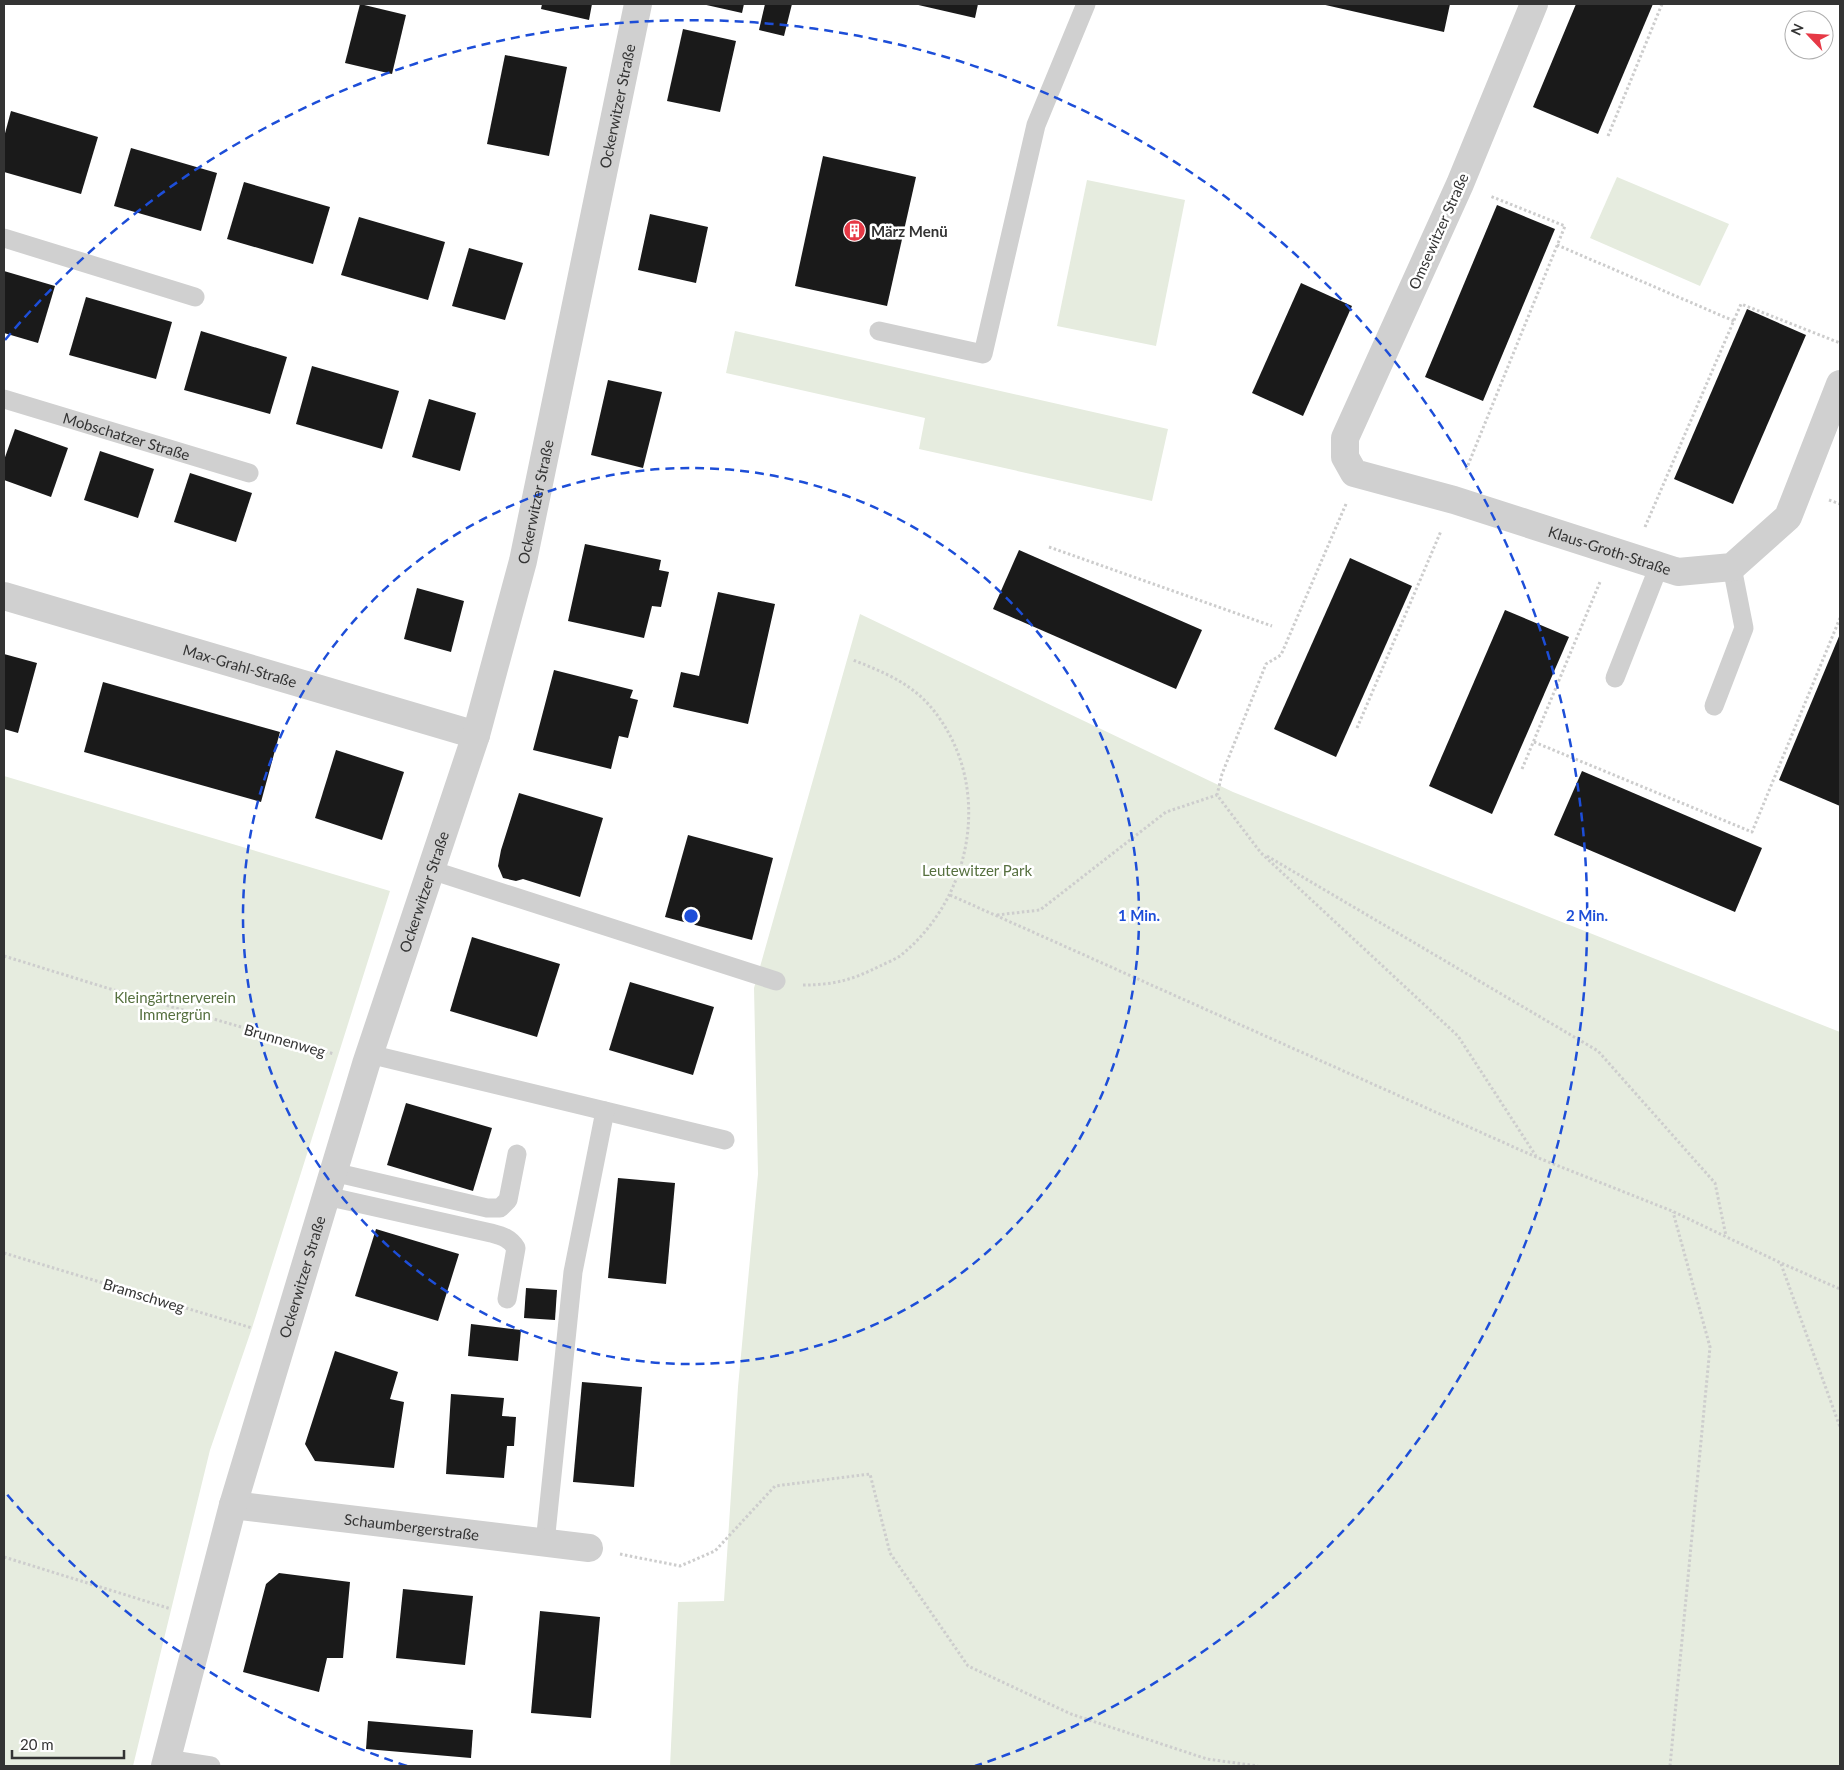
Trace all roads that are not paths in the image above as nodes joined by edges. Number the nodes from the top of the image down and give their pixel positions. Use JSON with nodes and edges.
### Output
{"nodes":[{"id":1,"x":638,"y":4,"type":"edge"},
{"id":2,"x":1086,"y":4,"type":"edge"},
{"id":3,"x":1534,"y":4,"type":"edge"},
{"id":4,"x":4,"y":238,"type":"edge"},
{"id":5,"x":195,"y":297,"type":"dead end"},
{"id":6,"x":879,"y":331,"type":"dead end"},
{"id":7,"x":1840,"y":384,"type":"edge"},
{"id":8,"x":4,"y":400,"type":"edge"},
{"id":9,"x":1345,"y":458,"type":"joint"},
{"id":10,"x":249,"y":473,"type":"dead end"},
{"id":11,"x":1659,"y":566,"type":"junction"},
{"id":12,"x":1732,"y":567,"type":"junction"},
{"id":13,"x":4,"y":596,"type":"edge"},
{"id":14,"x":1615,"y":678,"type":"dead end"},
{"id":15,"x":1714,"y":706,"type":"dead end"},
{"id":16,"x":476,"y":735,"type":"junction"},
{"id":17,"x":431,"y":870,"type":"junction"},
{"id":18,"x":776,"y":981,"type":"road end"},
{"id":19,"x":368,"y":1059,"type":"junction"},
{"id":20,"x":605,"y":1111,"type":"junction"},
{"id":21,"x":725,"y":1140,"type":"dead end"},
{"id":22,"x":517,"y":1154,"type":"dead end"},
{"id":23,"x":330,"y":1184,"type":"junction"},
{"id":24,"x":507,"y":1300,"type":"dead end"},
{"id":25,"x":233,"y":1505,"type":"junction"},
{"id":26,"x":545,"y":1543,"type":"junction"},
{"id":27,"x":589,"y":1548,"type":"road end"},
{"id":28,"x":166,"y":1762,"type":"edge"},
{"id":29,"x":211,"y":1766,"type":"edge"}],
"edges":[{"from":1,"to":16,"type":"street","name":"Ockerwitzer Straße"},
{"from":2,"to":6,"type":"lane"},
{"from":3,"to":9,"type":"street","name":"Omsewitzer Straße"},
{"from":4,"to":5,"type":"lane"},
{"from":7,"to":12,"type":"street"},
{"from":8,"to":10,"type":"lane","name":"Mobschatzer Straße"},
{"from":9,"to":11,"type":"street","name":"Klaus-Groth-Straße"},
{"from":11,"to":12,"type":"street","name":"Klaus-Groth-Straße"},
{"from":11,"to":14,"type":"lane"},
{"from":12,"to":15,"type":"lane"},
{"from":13,"to":16,"type":"street","name":"Max-Grahl-Straße"},
{"from":16,"to":17,"type":"street","name":"Ockerwitzer Straße"},
{"from":17,"to":18,"type":"lane"},
{"from":17,"to":19,"type":"street","name":"Ockerwitzer Straße"},
{"from":19,"to":20,"type":"lane"},
{"from":19,"to":23,"type":"street","name":"Ockerwitzer Straße"},
{"from":20,"to":21,"type":"lane"},
{"from":20,"to":26,"type":"lane"},
{"from":22,"to":23,"type":"lane"},
{"from":23,"to":24,"type":"lane"},
{"from":23,"to":25,"type":"street","name":"Ockerwitzer Straße"},
{"from":25,"to":26,"type":"street","name":"Schaumbergerstraße"},
{"from":25,"to":28,"type":"street","name":"Ockerwitzer Straße"},
{"from":26,"to":27,"type":"street","name":"Schaumbergerstraße"},
{"from":28,"to":29,"type":"lane"}]}
